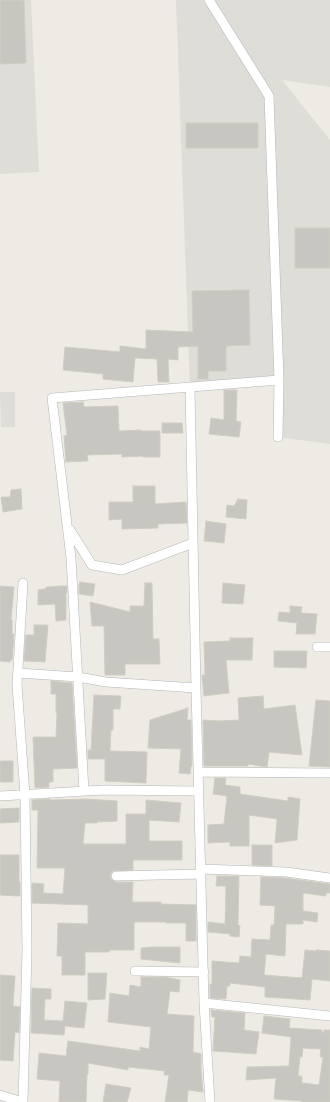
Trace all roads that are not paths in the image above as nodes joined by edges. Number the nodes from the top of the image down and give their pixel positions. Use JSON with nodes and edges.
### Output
{"nodes":[{"id":1,"x":209,"y":0,"type":"edge"},
{"id":2,"x":279,"y":380,"type":"junction"},
{"id":3,"x":190,"y":388,"type":"junction"},
{"id":4,"x":278,"y":436,"type":"dead end"},
{"id":5,"x":68,"y":527,"type":"junction"},
{"id":6,"x":193,"y":543,"type":"junction"},
{"id":7,"x":23,"y":582,"type":"dead end"},
{"id":8,"x":317,"y":647,"type":"dead end"},
{"id":9,"x":330,"y":647,"type":"edge"},
{"id":10,"x":18,"y":673,"type":"junction"},
{"id":11,"x":78,"y":677,"type":"junction"},
{"id":12,"x":196,"y":688,"type":"junction"},
{"id":13,"x":199,"y":772,"type":"junction"},
{"id":14,"x":330,"y":773,"type":"edge"},
{"id":15,"x":84,"y":791,"type":"junction"},
{"id":16,"x":199,"y":791,"type":"junction"},
{"id":17,"x":25,"y":795,"type":"junction"},
{"id":18,"x":0,"y":796,"type":"edge"},
{"id":19,"x":201,"y":871,"type":"junction"},
{"id":20,"x":116,"y":876,"type":"dead end"},
{"id":21,"x":330,"y":878,"type":"edge"},
{"id":22,"x":135,"y":972,"type":"dead end"},
{"id":23,"x":204,"y":972,"type":"junction"},
{"id":24,"x":204,"y":1003,"type":"junction"},
{"id":25,"x":330,"y":1016,"type":"edge"},
{"id":26,"x":0,"y":1095,"type":"edge"},
{"id":27,"x":23,"y":1102,"type":"edge"},
{"id":28,"x":210,"y":1102,"type":"edge"}],
"edges":[{"from":1,"to":2,"type":"street"},
{"from":2,"to":3,"type":"street"},
{"from":2,"to":4,"type":"street"},
{"from":3,"to":5,"type":"street"},
{"from":3,"to":6,"type":"street"},
{"from":5,"to":6,"type":"street"},
{"from":5,"to":11,"type":"street"},
{"from":6,"to":12,"type":"street"},
{"from":7,"to":10,"type":"street"},
{"from":8,"to":9,"type":"street"},
{"from":10,"to":11,"type":"street"},
{"from":10,"to":17,"type":"street"},
{"from":11,"to":12,"type":"street"},
{"from":11,"to":15,"type":"street"},
{"from":12,"to":13,"type":"street"},
{"from":13,"to":14,"type":"street"},
{"from":13,"to":16,"type":"street"},
{"from":15,"to":16,"type":"street"},
{"from":15,"to":17,"type":"street"},
{"from":16,"to":19,"type":"street"},
{"from":17,"to":18,"type":"street"},
{"from":17,"to":27,"type":"street"},
{"from":19,"to":20,"type":"street"},
{"from":19,"to":21,"type":"street"},
{"from":19,"to":23,"type":"street"},
{"from":22,"to":23,"type":"street"},
{"from":23,"to":24,"type":"street"},
{"from":24,"to":25,"type":"street"},
{"from":24,"to":28,"type":"street"},
{"from":26,"to":27,"type":"street"}]}
